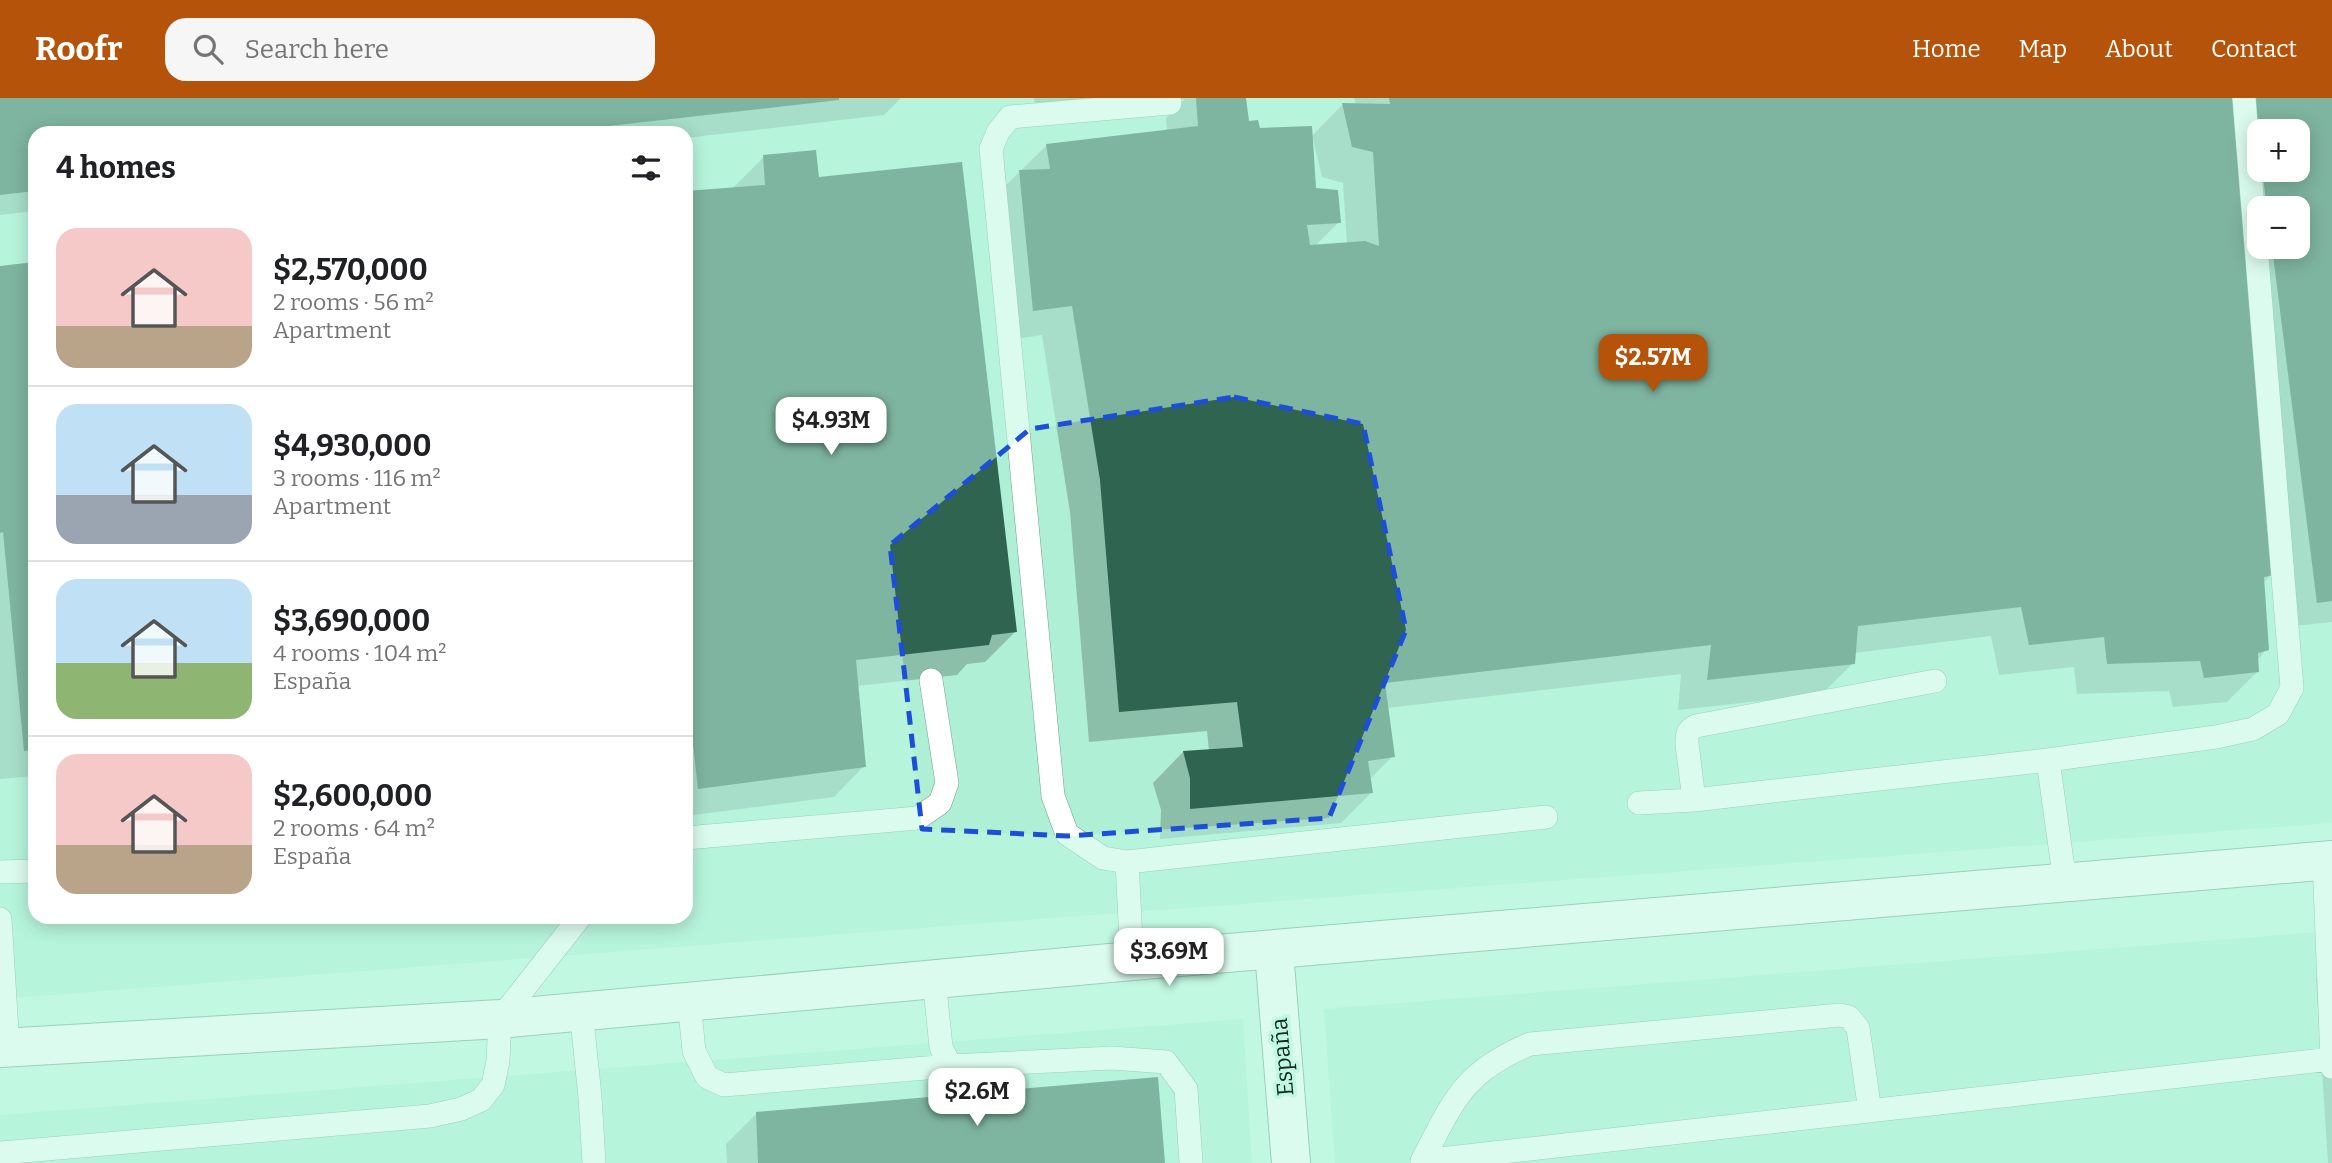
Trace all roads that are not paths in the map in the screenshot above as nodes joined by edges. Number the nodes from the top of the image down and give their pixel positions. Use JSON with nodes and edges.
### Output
{"nodes":[{"id":1,"x":2244,"y":98,"type":"edge"},
{"id":2,"x":1170,"y":103,"type":"dead end"},
{"id":3,"x":930,"y":680,"type":"dead end"},
{"id":4,"x":1935,"y":681,"type":"dead end"},
{"id":5,"x":2048,"y":760,"type":"junction"},
{"id":6,"x":1695,"y":800,"type":"junction"},
{"id":7,"x":1639,"y":803,"type":"dead end"},
{"id":8,"x":1546,"y":817,"type":"dead end"},
{"id":9,"x":693,"y":837,"type":"edge"},
{"id":10,"x":2328,"y":860,"type":"edge"},
{"id":11,"x":1127,"y":862,"type":"junction"},
{"id":12,"x":28,"y":870,"type":"edge"},
{"id":13,"x":0,"y":872,"type":"edge"},
{"id":14,"x":2065,"y":883,"type":"junction"},
{"id":15,"x":0,"y":919,"type":"edge"},
{"id":16,"x":574,"y":924,"type":"edge"},
{"id":17,"x":1274,"y":951,"type":"junction"},
{"id":18,"x":1132,"y":961,"type":"junction"},
{"id":19,"x":934,"y":979,"type":"junction"},
{"id":20,"x":689,"y":1001,"type":"junction"},
{"id":21,"x":581,"y":1010,"type":"junction"},
{"id":22,"x":500,"y":1018,"type":"junction"},
{"id":23,"x":4,"y":1048,"type":"edge"},
{"id":24,"x":2332,"y":1059,"type":"edge"},
{"id":25,"x":950,"y":1066,"type":"junction"},
{"id":26,"x":2332,"y":1067,"type":"edge"},
{"id":27,"x":1870,"y":1111,"type":"junction"},
{"id":28,"x":0,"y":1153,"type":"edge"},
{"id":29,"x":1422,"y":1162,"type":"edge"},
{"id":30,"x":594,"y":1163,"type":"edge"},
{"id":31,"x":1191,"y":1163,"type":"edge"},
{"id":32,"x":1291,"y":1163,"type":"edge"}],
"edges":[{"from":1,"to":5,"type":"lane"},
{"from":2,"to":11,"type":"lane"},
{"from":3,"to":9,"type":"lane"},
{"from":4,"to":6,"type":"lane"},
{"from":5,"to":6,"type":"lane"},
{"from":5,"to":14,"type":"lane"},
{"from":6,"to":7,"type":"lane"},
{"from":8,"to":11,"type":"lane"},
{"from":10,"to":14,"type":"main road"},
{"from":10,"to":24,"type":"lane"},
{"from":11,"to":18,"type":"lane"},
{"from":12,"to":13,"type":"lane"},
{"from":14,"to":17,"type":"main road"},
{"from":15,"to":23,"type":"lane"},
{"from":16,"to":22,"type":"lane"},
{"from":17,"to":18,"type":"main road"},
{"from":17,"to":32,"type":"main road","name":"España"},
{"from":18,"to":19,"type":"main road"},
{"from":19,"to":20,"type":"main road"},
{"from":19,"to":25,"type":"lane"},
{"from":20,"to":21,"type":"main road"},
{"from":20,"to":25,"type":"lane"},
{"from":21,"to":22,"type":"main road"},
{"from":21,"to":30,"type":"lane"},
{"from":22,"to":23,"type":"main road"},
{"from":22,"to":28,"type":"lane"},
{"from":24,"to":26,"type":"lane"},
{"from":24,"to":27,"type":"lane"},
{"from":25,"to":31,"type":"lane"},
{"from":27,"to":29,"type":"lane"},
{"from":27,"to":29,"type":"lane"}]}
